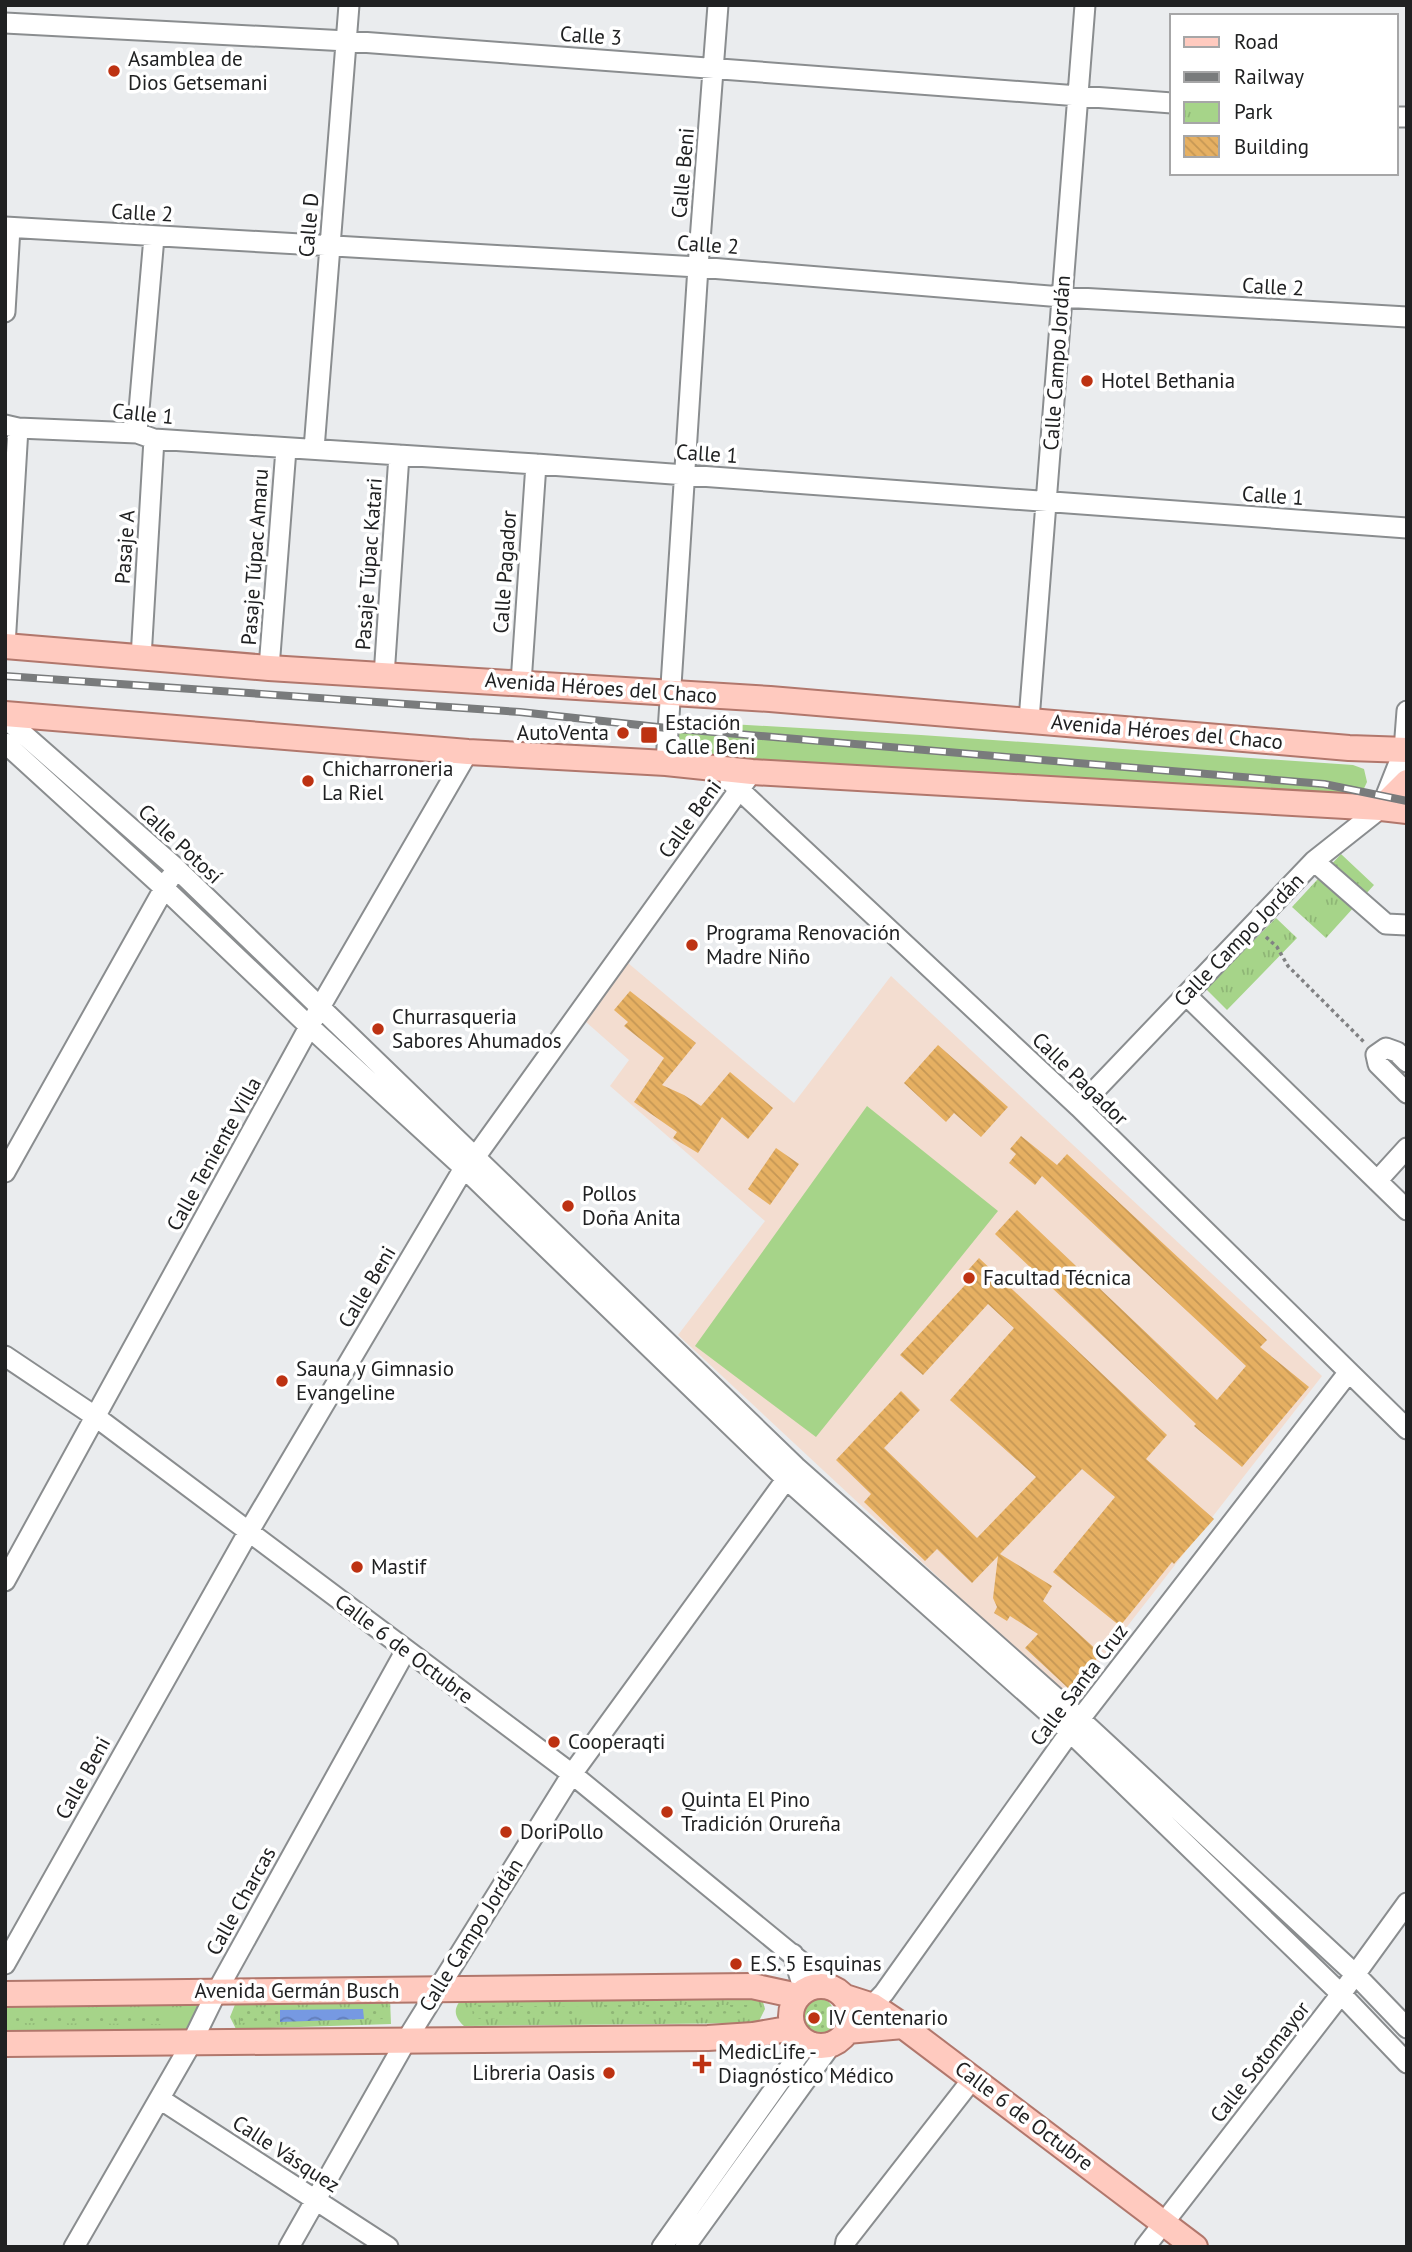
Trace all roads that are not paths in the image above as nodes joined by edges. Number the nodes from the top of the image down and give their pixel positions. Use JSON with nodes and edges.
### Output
{"nodes":[{"id":1,"x":349,"y":5,"type":"edge"},
{"id":2,"x":718,"y":5,"type":"edge"},
{"id":3,"x":1085,"y":5,"type":"edge"},
{"id":4,"x":5,"y":23,"type":"edge"},
{"id":5,"x":347,"y":41,"type":"junction"},
{"id":6,"x":715,"y":68,"type":"junction"},
{"id":7,"x":1080,"y":97,"type":"junction"},
{"id":8,"x":1170,"y":103,"type":"edge"},
{"id":9,"x":8,"y":228,"type":"edge"},
{"id":10,"x":154,"y":237,"type":"junction"},
{"id":11,"x":331,"y":244,"type":"junction"},
{"id":12,"x":698,"y":267,"type":"junction"},
{"id":13,"x":1062,"y":297,"type":"junction"},
{"id":14,"x":5,"y":312,"type":"edge"},
{"id":15,"x":1407,"y":317,"type":"edge"},
{"id":16,"x":11,"y":427,"type":"edge"},
{"id":17,"x":146,"y":436,"type":"junction"},
{"id":18,"x":286,"y":449,"type":"junction"},
{"id":19,"x":314,"y":449,"type":"junction"},
{"id":20,"x":398,"y":455,"type":"junction"},
{"id":21,"x":536,"y":464,"type":"junction"},
{"id":22,"x":684,"y":475,"type":"junction"},
{"id":23,"x":1047,"y":502,"type":"junction"},
{"id":24,"x":1407,"y":528,"type":"edge"},
{"id":25,"x":5,"y":646,"type":"edge"},
{"id":26,"x":141,"y":658,"type":"junction"},
{"id":27,"x":269,"y":668,"type":"junction"},
{"id":28,"x":384,"y":676,"type":"junction"},
{"id":29,"x":520,"y":683,"type":"junction"},
{"id":30,"x":669,"y":692,"type":"junction"},
{"id":31,"x":1407,"y":711,"type":"edge"},
{"id":32,"x":5,"y":716,"type":"edge"},
{"id":33,"x":1029,"y":720,"type":"junction"},
{"id":34,"x":5,"y":743,"type":"edge"},
{"id":35,"x":1405,"y":750,"type":"edge"},
{"id":36,"x":468,"y":752,"type":"junction"},
{"id":37,"x":666,"y":763,"type":"junction"},
{"id":38,"x":745,"y":781,"type":"junction"},
{"id":39,"x":1407,"y":782,"type":"edge"},
{"id":40,"x":1381,"y":808,"type":"junction"},
{"id":41,"x":1407,"y":811,"type":"edge"},
{"id":42,"x":1314,"y":861,"type":"junction"},
{"id":43,"x":176,"y":868,"type":"junction"},
{"id":44,"x":164,"y":888,"type":"junction"},
{"id":45,"x":1407,"y":925,"type":"edge"},
{"id":46,"x":1186,"y":995,"type":"junction"},
{"id":47,"x":319,"y":1009,"type":"junction"},
{"id":48,"x":310,"y":1027,"type":"junction"},
{"id":49,"x":1407,"y":1062,"type":"edge"},
{"id":50,"x":1407,"y":1093,"type":"edge"},
{"id":51,"x":1079,"y":1107,"type":"junction"},
{"id":52,"x":1407,"y":1148,"type":"edge"},
{"id":53,"x":470,"y":1162,"type":"junction"},
{"id":54,"x":5,"y":1172,"type":"edge"},
{"id":55,"x":1377,"y":1181,"type":"junction"},
{"id":56,"x":1407,"y":1210,"type":"edge"},
{"id":57,"x":5,"y":1356,"type":"edge"},
{"id":58,"x":1349,"y":1373,"type":"junction"},
{"id":59,"x":96,"y":1417,"type":"junction"},
{"id":60,"x":1407,"y":1429,"type":"edge"},
{"id":61,"x":791,"y":1472,"type":"junction"},
{"id":62,"x":248,"y":1531,"type":"junction"},
{"id":63,"x":5,"y":1581,"type":"edge"},
{"id":64,"x":406,"y":1650,"type":"junction"},
{"id":65,"x":1075,"y":1726,"type":"junction"},
{"id":66,"x":572,"y":1774,"type":"junction"},
{"id":67,"x":1407,"y":1903,"type":"edge"},
{"id":68,"x":793,"y":1954,"type":"junction"},
{"id":69,"x":5,"y":1964,"type":"edge"},
{"id":70,"x":1354,"y":1974,"type":"junction"},
{"id":71,"x":437,"y":1991,"type":"junction"},
{"id":72,"x":217,"y":1992,"type":"junction"},
{"id":73,"x":839,"y":1992,"type":"junction"},
{"id":74,"x":5,"y":1994,"type":"edge"},
{"id":75,"x":801,"y":1994,"type":"junction"},
{"id":76,"x":1341,"y":1994,"type":"junction"},
{"id":77,"x":873,"y":2006,"type":"junction"},
{"id":78,"x":903,"y":2026,"type":"junction"},
{"id":79,"x":1407,"y":2028,"type":"edge"},
{"id":80,"x":826,"y":2035,"type":"junction"},
{"id":81,"x":407,"y":2039,"type":"junction"},
{"id":82,"x":192,"y":2042,"type":"junction"},
{"id":83,"x":5,"y":2044,"type":"edge"},
{"id":84,"x":1407,"y":2063,"type":"edge"},
{"id":85,"x":974,"y":2077,"type":"junction"},
{"id":86,"x":160,"y":2099,"type":"junction"},
{"id":87,"x":315,"y":2200,"type":"junction"},
{"id":88,"x":1164,"y":2222,"type":"junction"},
{"id":89,"x":74,"y":2247,"type":"edge"},
{"id":90,"x":289,"y":2247,"type":"edge"},
{"id":91,"x":388,"y":2247,"type":"edge"},
{"id":92,"x":662,"y":2247,"type":"edge"},
{"id":93,"x":685,"y":2247,"type":"edge"},
{"id":94,"x":845,"y":2247,"type":"edge"},
{"id":95,"x":1145,"y":2247,"type":"edge"},
{"id":96,"x":1195,"y":2247,"type":"edge"}],
"edges":[{"from":1,"to":5,"type":"street","name":"Calle D"},
{"from":2,"to":6,"type":"street","name":"Calle Beni"},
{"from":3,"to":7,"type":"street","name":"Calle Campo Jordán"},
{"from":4,"to":5,"type":"street","name":"Calle 3"},
{"from":5,"to":6,"type":"street","name":"Calle 3"},
{"from":5,"to":11,"type":"street","name":"Calle D"},
{"from":6,"to":7,"type":"street","name":"Calle 3"},
{"from":6,"to":12,"type":"street","name":"Calle Beni"},
{"from":7,"to":8,"type":"street","name":"Calle 3"},
{"from":7,"to":13,"type":"street","name":"Calle Campo Jordán"},
{"from":9,"to":10,"type":"street","name":"Calle 2"},
{"from":9,"to":14,"type":"street"},
{"from":10,"to":11,"type":"street","name":"Calle 2"},
{"from":10,"to":17,"type":"street","name":"Pasaje A"},
{"from":11,"to":12,"type":"street","name":"Calle 2"},
{"from":11,"to":19,"type":"street","name":"Calle D"},
{"from":12,"to":13,"type":"street","name":"Calle 2"},
{"from":12,"to":22,"type":"street","name":"Calle Beni"},
{"from":13,"to":15,"type":"street","name":"Calle 2"},
{"from":13,"to":23,"type":"street","name":"Calle Campo Jordán"},
{"from":16,"to":17,"type":"street","name":"Calle 1"},
{"from":16,"to":25,"type":"street"},
{"from":17,"to":18,"type":"street","name":"Calle 1"},
{"from":17,"to":26,"type":"street","name":"Pasaje A"},
{"from":18,"to":19,"type":"street","name":"Calle 1"},
{"from":18,"to":27,"type":"street","name":"Pasaje Túpac Amaru"},
{"from":19,"to":20,"type":"street","name":"Calle 1"},
{"from":20,"to":21,"type":"street","name":"Calle 1"},
{"from":20,"to":28,"type":"street","name":"Pasaje Túpac Katari"},
{"from":21,"to":22,"type":"street","name":"Calle 1"},
{"from":21,"to":29,"type":"street","name":"Calle Pagador"},
{"from":22,"to":23,"type":"street","name":"Calle 1"},
{"from":22,"to":30,"type":"street","name":"Calle Beni"},
{"from":23,"to":24,"type":"street","name":"Calle 1"},
{"from":23,"to":33,"type":"street","name":"Calle Campo Jordán"},
{"from":25,"to":26,"type":"main road","name":"Avenida Héroes del Chaco"},
{"from":26,"to":27,"type":"main road","name":"Avenida Héroes del Chaco"},
{"from":27,"to":28,"type":"main road","name":"Avenida Héroes del Chaco"},
{"from":28,"to":29,"type":"main road","name":"Avenida Héroes del Chaco"},
{"from":29,"to":30,"type":"main road","name":"Avenida Héroes del Chaco"},
{"from":30,"to":33,"type":"main road","name":"Avenida Héroes del Chaco"},
{"from":30,"to":37,"type":"street","name":"Calle Beni"},
{"from":31,"to":35,"type":"street"},
{"from":32,"to":36,"type":"main road"},
{"from":32,"to":43,"type":"street","name":"Calle Potosí"},
{"from":33,"to":35,"type":"main road","name":"Avenida Héroes del Chaco"},
{"from":34,"to":44,"type":"street"},
{"from":35,"to":40,"type":"street"},
{"from":36,"to":37,"type":"main road"},
{"from":36,"to":47,"type":"street","name":"Calle Teniente Villa"},
{"from":37,"to":38,"type":"main road"},
{"from":38,"to":40,"type":"main road"},
{"from":38,"to":51,"type":"street","name":"Calle Pagador"},
{"from":38,"to":53,"type":"street","name":"Calle Beni"},
{"from":39,"to":40,"type":"main road","name":"Calle Campo Jordán"},
{"from":40,"to":41,"type":"main road"},
{"from":40,"to":42,"type":"street","name":"Calle Campo Jordán"},
{"from":42,"to":45,"type":"street"},
{"from":42,"to":46,"type":"street","name":"Calle Campo Jordán"},
{"from":43,"to":44,"type":"street"},
{"from":43,"to":47,"type":"street","name":"Calle Potosí"},
{"from":44,"to":48,"type":"street"},
{"from":44,"to":54,"type":"street"},
{"from":46,"to":51,"type":"street","name":"Calle Campo Jordán"},
{"from":46,"to":55,"type":"street"},
{"from":47,"to":48,"type":"street","name":"Calle Teniente Villa"},
{"from":47,"to":53,"type":"street","name":"Calle Potosí"},
{"from":48,"to":53,"type":"street"},
{"from":48,"to":59,"type":"street","name":"Calle Teniente Villa"},
{"from":49,"to":50,"type":"street"},
{"from":51,"to":58,"type":"street","name":"Calle Pagador"},
{"from":52,"to":55,"type":"street"},
{"from":53,"to":61,"type":"street"},
{"from":53,"to":62,"type":"street","name":"Calle Beni"},
{"from":55,"to":56,"type":"street"},
{"from":57,"to":59,"type":"street","name":"Calle 6 de Octubre"},
{"from":58,"to":60,"type":"street","name":"Calle Pagador"},
{"from":58,"to":65,"type":"street","name":"Calle Santa Cruz"},
{"from":59,"to":62,"type":"street","name":"Calle 6 de Octubre"},
{"from":59,"to":63,"type":"street","name":"Calle Teniente Villa"},
{"from":61,"to":65,"type":"street"},
{"from":61,"to":66,"type":"street","name":"Calle Campo Jordán"},
{"from":62,"to":64,"type":"street","name":"Calle 6 de Octubre"},
{"from":62,"to":69,"type":"street","name":"Calle Beni"},
{"from":64,"to":66,"type":"street","name":"Calle 6 de Octubre"},
{"from":64,"to":72,"type":"street","name":"Calle Charcas"},
{"from":65,"to":70,"type":"street"},
{"from":65,"to":76,"type":"street"},
{"from":65,"to":77,"type":"street","name":"Calle Santa Cruz"},
{"from":66,"to":68,"type":"street","name":"Calle 6 de Octubre"},
{"from":66,"to":71,"type":"street","name":"Calle Campo Jordán"},
{"from":67,"to":70,"type":"street","name":"Calle Sotomayor"},
{"from":68,"to":73,"type":"street","name":"Calle 6 de Octubre"},
{"from":68,"to":75,"type":"street"},
{"from":70,"to":76,"type":"street","name":"Calle Sotomayor"},
{"from":70,"to":79,"type":"street"},
{"from":71,"to":72,"type":"main road","name":"Avenida Germán Busch"},
{"from":71,"to":75,"type":"main road","name":"Avenida Germán Busch"},
{"from":71,"to":81,"type":"street","name":"Calle Campo Jordán"},
{"from":72,"to":74,"type":"main road","name":"Avenida Germán Busch"},
{"from":72,"to":82,"type":"street","name":"Calle Charcas"},
{"from":73,"to":75,"type":"main road","name":"Avenida Germán Busch"},
{"from":73,"to":77,"type":"main road","name":"Calle 6 de Octubre"},
{"from":73,"to":80,"type":"main road"},
{"from":75,"to":80,"type":"main road"},
{"from":76,"to":84,"type":"street"},
{"from":76,"to":88,"type":"street","name":"Calle Sotomayor"},
{"from":77,"to":78,"type":"main road","name":"Calle 6 de Octubre"},
{"from":77,"to":80,"type":"street","name":"Calle Santa Cruz"},
{"from":78,"to":80,"type":"main road"},
{"from":78,"to":85,"type":"main road","name":"Calle 6 de Octubre"},
{"from":80,"to":81,"type":"main road"},
{"from":80,"to":92,"type":"street"},
{"from":80,"to":93,"type":"street"},
{"from":81,"to":82,"type":"main road"},
{"from":81,"to":87,"type":"street","name":"Calle Campo Jordán"},
{"from":82,"to":83,"type":"main road"},
{"from":82,"to":86,"type":"street","name":"Calle Charcas"},
{"from":85,"to":88,"type":"main road","name":"Calle 6 de Octubre"},
{"from":85,"to":94,"type":"street"},
{"from":86,"to":87,"type":"street","name":"Calle Vásquez"},
{"from":86,"to":89,"type":"street","name":"Calle Charcas"},
{"from":87,"to":90,"type":"street","name":"Calle Campo Jordán"},
{"from":87,"to":91,"type":"street","name":"Calle Vásquez"},
{"from":88,"to":95,"type":"street","name":"Calle Sotomayor"},
{"from":88,"to":96,"type":"main road","name":"Calle 6 de Octubre"}]}
